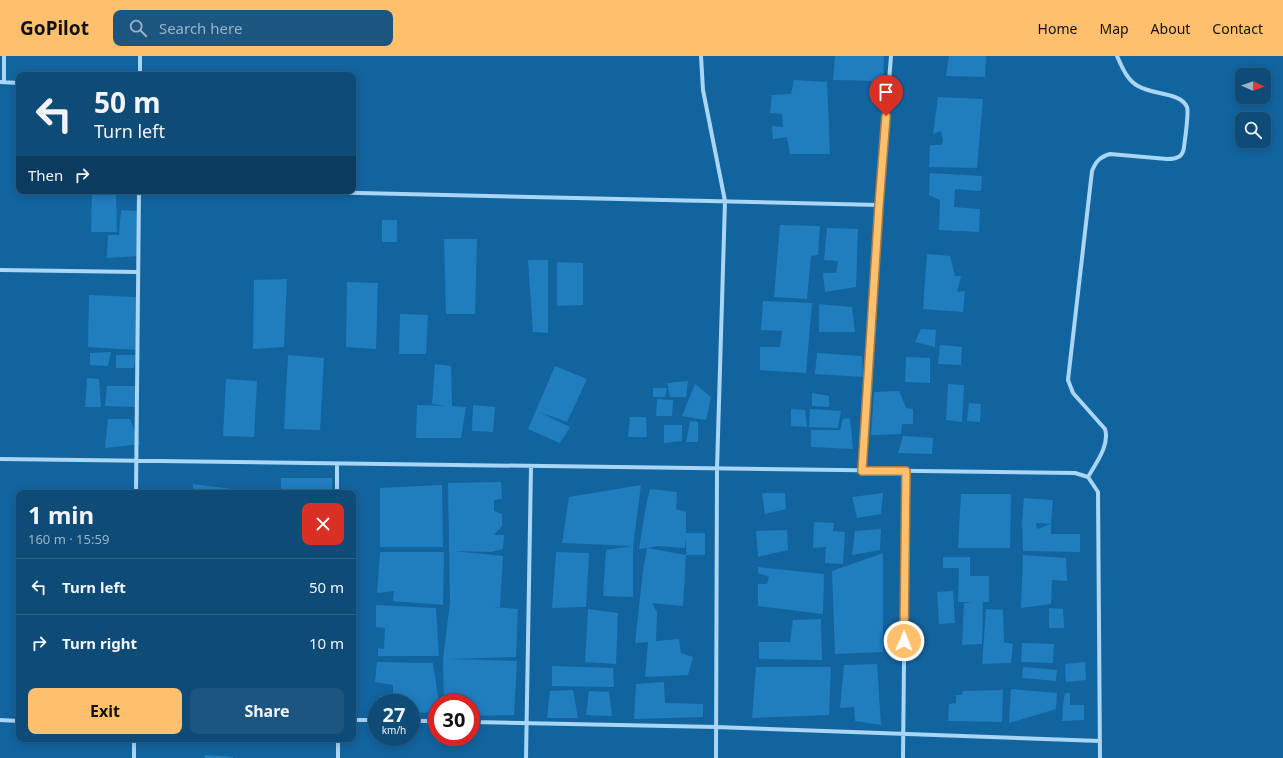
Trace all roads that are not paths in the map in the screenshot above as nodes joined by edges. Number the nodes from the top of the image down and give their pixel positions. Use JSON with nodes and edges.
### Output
{"nodes":[{"id":1,"x":4,"y":56,"type":"edge"},
{"id":2,"x":140,"y":56,"type":"edge"},
{"id":3,"x":701,"y":56,"type":"edge"},
{"id":4,"x":891,"y":56,"type":"edge"},
{"id":5,"x":1117,"y":56,"type":"edge"},
{"id":6,"x":140,"y":72,"type":"edge"},
{"id":7,"x":2,"y":82,"type":"edge"},
{"id":8,"x":16,"y":83,"type":"edge"},
{"id":9,"x":356,"y":193,"type":"edge"},
{"id":10,"x":139,"y":194,"type":"edge"},
{"id":11,"x":725,"y":201,"type":"junction"},
{"id":12,"x":879,"y":205,"type":"junction"},
{"id":13,"x":0,"y":270,"type":"edge"},
{"id":14,"x":138,"y":272,"type":"junction"},
{"id":15,"x":0,"y":460,"type":"edge"},
{"id":16,"x":137,"y":461,"type":"junction"},
{"id":17,"x":337,"y":464,"type":"junction"},
{"id":18,"x":531,"y":467,"type":"junction"},
{"id":19,"x":717,"y":469,"type":"junction"},
{"id":20,"x":862,"y":471,"type":"junction"},
{"id":21,"x":906,"y":471,"type":"junction"},
{"id":22,"x":1088,"y":477,"type":"junction"},
{"id":23,"x":136,"y":490,"type":"edge"},
{"id":24,"x":337,"y":490,"type":"edge"},
{"id":25,"x":0,"y":720,"type":"edge"},
{"id":26,"x":356,"y":720,"type":"edge"},
{"id":27,"x":368,"y":720,"type":"edge"},
{"id":28,"x":16,"y":721,"type":"edge"},
{"id":29,"x":480,"y":722,"type":"edge"},
{"id":30,"x":526,"y":723,"type":"junction"},
{"id":31,"x":716,"y":727,"type":"junction"},
{"id":32,"x":903,"y":733,"type":"junction"},
{"id":33,"x":1100,"y":741,"type":"junction"},
{"id":34,"x":134,"y":742,"type":"edge"},
{"id":35,"x":338,"y":742,"type":"edge"},
{"id":36,"x":134,"y":758,"type":"edge"},
{"id":37,"x":338,"y":758,"type":"edge"},
{"id":38,"x":526,"y":758,"type":"edge"},
{"id":39,"x":716,"y":758,"type":"edge"},
{"id":40,"x":903,"y":758,"type":"edge"},
{"id":41,"x":1100,"y":758,"type":"edge"}],
"edges":[{"from":1,"to":7,"type":"street"},
{"from":2,"to":6,"type":"street"},
{"from":3,"to":11,"type":"street"},
{"from":4,"to":12,"type":"street"},
{"from":5,"to":22,"type":"street"},
{"from":7,"to":8,"type":"street"},
{"from":9,"to":11,"type":"street"},
{"from":10,"to":14,"type":"street"},
{"from":11,"to":12,"type":"street"},
{"from":11,"to":19,"type":"street"},
{"from":12,"to":20,"type":"street"},
{"from":13,"to":14,"type":"street"},
{"from":14,"to":16,"type":"street"},
{"from":15,"to":16,"type":"street"},
{"from":16,"to":17,"type":"street"},
{"from":16,"to":23,"type":"street"},
{"from":17,"to":18,"type":"street"},
{"from":17,"to":24,"type":"street"},
{"from":18,"to":19,"type":"street"},
{"from":18,"to":30,"type":"street"},
{"from":19,"to":20,"type":"street"},
{"from":19,"to":31,"type":"street"},
{"from":20,"to":21,"type":"street"},
{"from":21,"to":22,"type":"street"},
{"from":21,"to":32,"type":"street"},
{"from":22,"to":33,"type":"street"},
{"from":25,"to":28,"type":"street"},
{"from":26,"to":27,"type":"street"},
{"from":29,"to":30,"type":"street"},
{"from":30,"to":31,"type":"street"},
{"from":30,"to":38,"type":"street"},
{"from":31,"to":32,"type":"street"},
{"from":31,"to":39,"type":"street"},
{"from":32,"to":33,"type":"street"},
{"from":32,"to":40,"type":"street"},
{"from":33,"to":41,"type":"street"},
{"from":34,"to":36,"type":"street"},
{"from":35,"to":37,"type":"street"}]}
